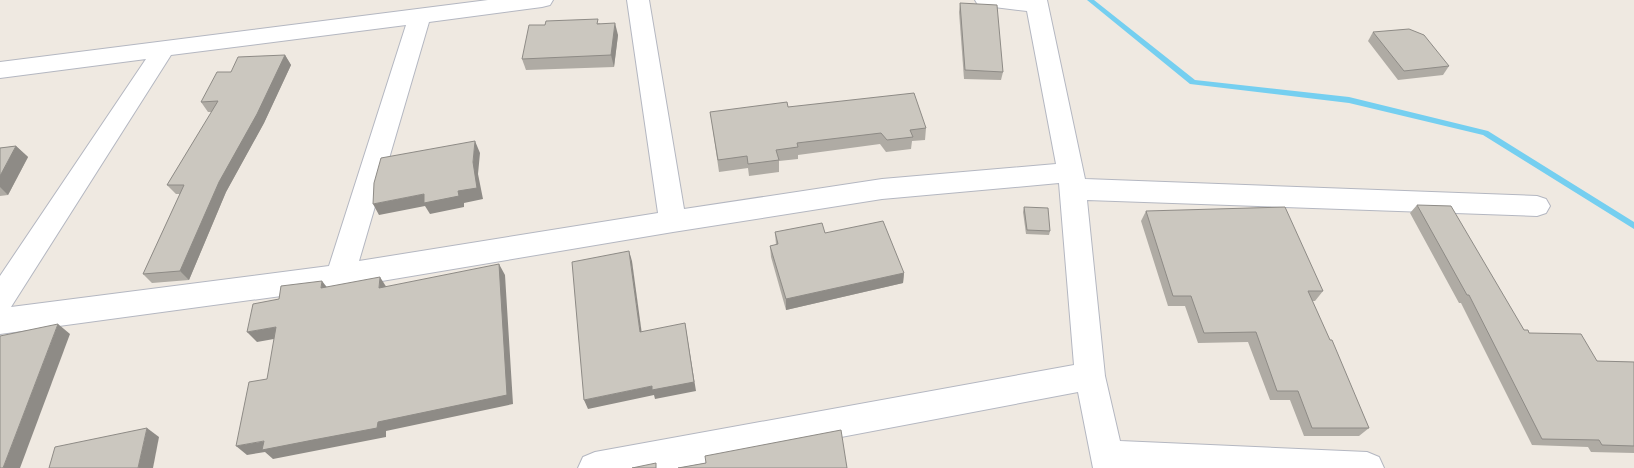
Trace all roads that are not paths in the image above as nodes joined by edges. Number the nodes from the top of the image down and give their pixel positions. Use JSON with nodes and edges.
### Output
{"nodes":[{"id":1,"x":542,"y":0,"type":"edge"},
{"id":2,"x":638,"y":0,"type":"edge"},
{"id":3,"x":986,"y":0,"type":"edge"},
{"id":4,"x":1036,"y":2,"type":"edge"},
{"id":5,"x":420,"y":16,"type":"junction"},
{"id":6,"x":164,"y":49,"type":"junction"},
{"id":7,"x":0,"y":70,"type":"edge"},
{"id":8,"x":1071,"y":180,"type":"junction"},
{"id":9,"x":1537,"y":206,"type":"dead end"},
{"id":10,"x":672,"y":220,"type":"junction"},
{"id":11,"x":340,"y":276,"type":"junction"},
{"id":12,"x":0,"y":300,"type":"edge"},
{"id":13,"x":0,"y":320,"type":"edge"},
{"id":14,"x":1090,"y":376,"type":"junction"},
{"id":15,"x":1108,"y":462,"type":"edge"},
{"id":16,"x":595,"y":468,"type":"edge"},
{"id":17,"x":1367,"y":468,"type":"edge"}],
"edges":[{"from":1,"to":5,"type":"street"},
{"from":2,"to":10,"type":"street"},
{"from":3,"to":4,"type":"street"},
{"from":4,"to":8,"type":"street"},
{"from":5,"to":6,"type":"street"},
{"from":5,"to":11,"type":"street"},
{"from":6,"to":7,"type":"street"},
{"from":6,"to":12,"type":"street"},
{"from":8,"to":9,"type":"street"},
{"from":8,"to":10,"type":"street"},
{"from":8,"to":14,"type":"street"},
{"from":10,"to":11,"type":"street"},
{"from":11,"to":13,"type":"street"},
{"from":14,"to":15,"type":"street"},
{"from":14,"to":16,"type":"street"},
{"from":15,"to":17,"type":"street"}]}
